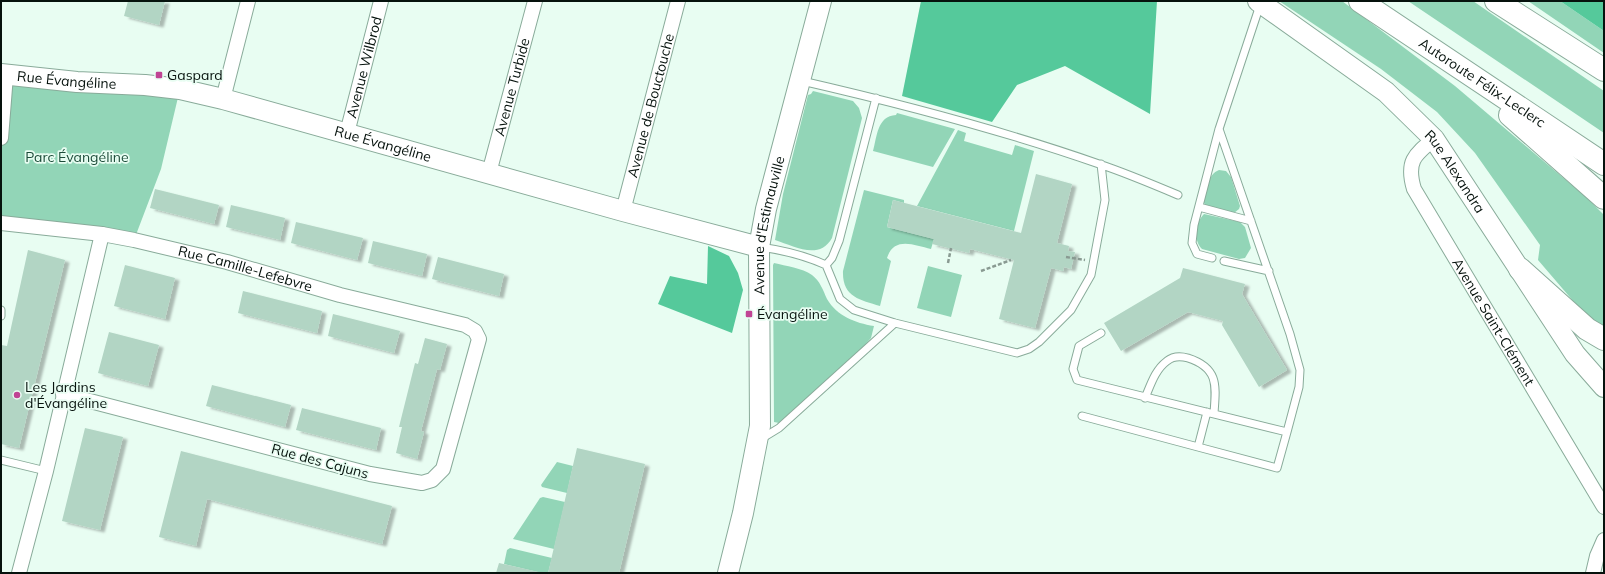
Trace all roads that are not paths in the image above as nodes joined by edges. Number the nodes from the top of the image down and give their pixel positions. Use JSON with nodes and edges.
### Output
{"nodes":[{"id":1,"x":248,"y":1,"type":"edge"},
{"id":2,"x":381,"y":1,"type":"edge"},
{"id":3,"x":535,"y":1,"type":"edge"},
{"id":4,"x":678,"y":1,"type":"edge"},
{"id":5,"x":821,"y":1,"type":"edge"},
{"id":6,"x":1360,"y":1,"type":"edge"},
{"id":7,"x":1496,"y":1,"type":"edge"},
{"id":8,"x":1259,"y":2,"type":"edge"},
{"id":9,"x":1439,"y":52,"type":"junction"},
{"id":10,"x":1604,"y":70,"type":"edge"},
{"id":11,"x":3,"y":75,"type":"edge"},
{"id":12,"x":800,"y":80,"type":"junction"},
{"id":13,"x":876,"y":98,"type":"junction"},
{"id":14,"x":223,"y":99,"type":"junction"},
{"id":15,"x":1219,"y":129,"type":"junction"},
{"id":16,"x":347,"y":134,"type":"junction"},
{"id":17,"x":1,"y":138,"type":"edge"},
{"id":18,"x":1434,"y":139,"type":"junction"},
{"id":19,"x":1101,"y":164,"type":"junction"},
{"id":20,"x":1604,"y":164,"type":"edge"},
{"id":21,"x":489,"y":173,"type":"junction"},
{"id":22,"x":1178,"y":195,"type":"dead end"},
{"id":23,"x":1604,"y":198,"type":"edge"},
{"id":24,"x":1199,"y":207,"type":"junction"},
{"id":25,"x":623,"y":211,"type":"junction"},
{"id":26,"x":1252,"y":221,"type":"junction"},
{"id":27,"x":1,"y":223,"type":"edge"},
{"id":28,"x":102,"y":234,"type":"junction"},
{"id":29,"x":759,"y":246,"type":"junction"},
{"id":30,"x":1212,"y":258,"type":"dead end"},
{"id":31,"x":1224,"y":261,"type":"dead end"},
{"id":32,"x":826,"y":265,"type":"junction"},
{"id":33,"x":1520,"y":268,"type":"junction"},
{"id":34,"x":1269,"y":271,"type":"junction"},
{"id":35,"x":1,"y":310,"type":"edge"},
{"id":36,"x":1,"y":316,"type":"edge"},
{"id":37,"x":895,"y":323,"type":"junction"},
{"id":38,"x":1101,"y":333,"type":"dead end"},
{"id":39,"x":479,"y":339,"type":"joint"},
{"id":40,"x":1604,"y":339,"type":"edge"},
{"id":41,"x":1604,"y":387,"type":"edge"},
{"id":42,"x":63,"y":394,"type":"junction"},
{"id":43,"x":1145,"y":398,"type":"junction"},
{"id":44,"x":1210,"y":412,"type":"junction"},
{"id":45,"x":1082,"y":416,"type":"dead end"},
{"id":46,"x":1286,"y":432,"type":"junction"},
{"id":47,"x":758,"y":441,"type":"junction"},
{"id":48,"x":1198,"y":447,"type":"junction"},
{"id":49,"x":1,"y":460,"type":"edge"},
{"id":50,"x":46,"y":471,"type":"junction"},
{"id":51,"x":1604,"y":507,"type":"edge"},
{"id":52,"x":1604,"y":540,"type":"edge"},
{"id":53,"x":19,"y":573,"type":"edge"},
{"id":54,"x":728,"y":573,"type":"edge"},
{"id":55,"x":1593,"y":573,"type":"edge"}],
"edges":[{"from":1,"to":14,"type":"street"},
{"from":2,"to":16,"type":"street","name":"Avenue Wilbrod"},
{"from":3,"to":21,"type":"street","name":"Avenue Turbide"},
{"from":4,"to":25,"type":"street","name":"Avenue de Bouctouche"},
{"from":5,"to":12,"type":"main road","name":"Avenue d'Estimauville"},
{"from":6,"to":9,"type":"highway","name":"Autoroute Félix-Leclerc"},
{"from":7,"to":10,"type":"highway"},
{"from":8,"to":15,"type":"lane"},
{"from":8,"to":18,"type":"main road","name":"Rue Alexandra"},
{"from":9,"to":20,"type":"highway","name":"Autoroute Félix-Leclerc"},
{"from":9,"to":23,"type":"highway"},
{"from":11,"to":14,"type":"main road","name":"Rue Évangéline"},
{"from":11,"to":17,"type":"street"},
{"from":12,"to":13,"type":"lane"},
{"from":12,"to":29,"type":"main road","name":"Avenue d'Estimauville"},
{"from":13,"to":19,"type":"lane"},
{"from":13,"to":32,"type":"lane"},
{"from":14,"to":16,"type":"main road","name":"Rue Évangéline"},
{"from":15,"to":24,"type":"lane"},
{"from":15,"to":26,"type":"lane"},
{"from":16,"to":21,"type":"main road","name":"Rue Évangéline"},
{"from":18,"to":33,"type":"main road","name":"Rue Alexandra"},
{"from":18,"to":51,"type":"street","name":"Avenue Saint-Clément"},
{"from":19,"to":22,"type":"lane"},
{"from":19,"to":37,"type":"lane"},
{"from":21,"to":25,"type":"main road","name":"Rue Évangéline"},
{"from":24,"to":26,"type":"lane"},
{"from":24,"to":30,"type":"lane"},
{"from":25,"to":29,"type":"main road","name":"Rue Évangéline"},
{"from":26,"to":34,"type":"lane"},
{"from":27,"to":28,"type":"street","name":"Rue Camille-Lefebvre"},
{"from":28,"to":39,"type":"street","name":"Rue Camille-Lefebvre"},
{"from":28,"to":42,"type":"street"},
{"from":29,"to":32,"type":"lane"},
{"from":29,"to":47,"type":"main road","name":"Avenue d'Estimauville"},
{"from":31,"to":34,"type":"lane"},
{"from":32,"to":37,"type":"lane"},
{"from":33,"to":40,"type":"highway"},
{"from":33,"to":41,"type":"main road","name":"Rue Alexandra"},
{"from":34,"to":46,"type":"lane"},
{"from":35,"to":36,"type":"lane"},
{"from":37,"to":47,"type":"lane"},
{"from":38,"to":43,"type":"lane"},
{"from":39,"to":42,"type":"street","name":"Rue des Cajuns"},
{"from":42,"to":50,"type":"street"},
{"from":43,"to":44,"type":"lane"},
{"from":43,"to":44,"type":"lane"},
{"from":44,"to":46,"type":"lane"},
{"from":44,"to":48,"type":"lane"},
{"from":45,"to":48,"type":"lane"},
{"from":46,"to":48,"type":"lane"},
{"from":47,"to":54,"type":"main road","name":"Avenue d'Estimauville"},
{"from":49,"to":50,"type":"lane"},
{"from":50,"to":53,"type":"street"},
{"from":52,"to":55,"type":"street"}]}
